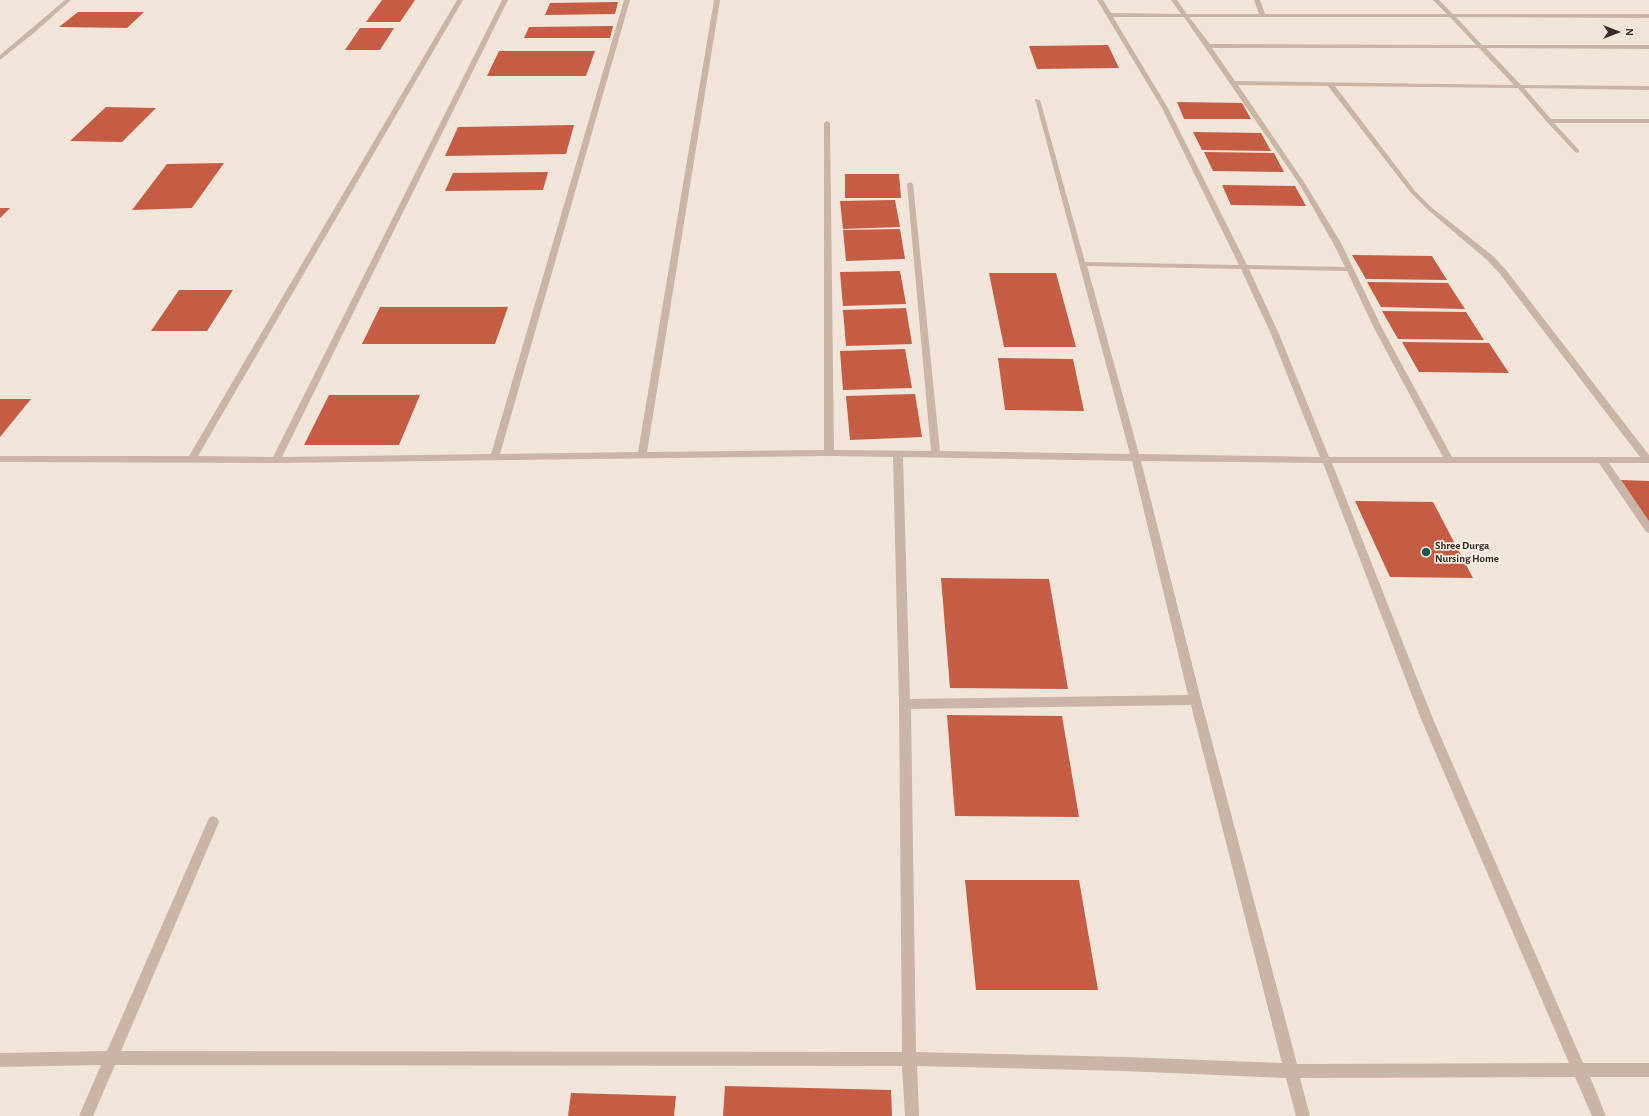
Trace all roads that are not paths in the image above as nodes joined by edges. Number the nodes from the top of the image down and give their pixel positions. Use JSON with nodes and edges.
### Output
{"nodes":[{"id":1,"x":68,"y":0,"type":"edge"},
{"id":2,"x":460,"y":0,"type":"edge"},
{"id":3,"x":505,"y":0,"type":"edge"},
{"id":4,"x":627,"y":0,"type":"edge"},
{"id":5,"x":717,"y":0,"type":"edge"},
{"id":6,"x":1100,"y":0,"type":"edge"},
{"id":7,"x":1174,"y":0,"type":"edge"},
{"id":8,"x":1257,"y":0,"type":"edge"},
{"id":9,"x":1436,"y":0,"type":"edge"},
{"id":10,"x":1184,"y":14,"type":"junction"},
{"id":11,"x":1262,"y":14,"type":"junction"},
{"id":12,"x":1109,"y":15,"type":"junction"},
{"id":13,"x":1449,"y":15,"type":"junction"},
{"id":14,"x":1649,"y":16,"type":"edge"},
{"id":15,"x":1208,"y":46,"type":"junction"},
{"id":16,"x":1480,"y":47,"type":"junction"},
{"id":17,"x":1649,"y":47,"type":"edge"},
{"id":18,"x":0,"y":58,"type":"edge"},
{"id":19,"x":1234,"y":83,"type":"junction"},
{"id":20,"x":1330,"y":84,"type":"junction"},
{"id":21,"x":1518,"y":85,"type":"junction"},
{"id":22,"x":1649,"y":88,"type":"edge"},
{"id":23,"x":1037,"y":100,"type":"dead end"},
{"id":24,"x":1549,"y":121,"type":"junction"},
{"id":25,"x":1649,"y":121,"type":"edge"},
{"id":26,"x":827,"y":123,"type":"dead end"},
{"id":27,"x":1577,"y":152,"type":"dead end"},
{"id":28,"x":910,"y":184,"type":"dead end"},
{"id":29,"x":1082,"y":264,"type":"junction"},
{"id":30,"x":1244,"y":267,"type":"junction"},
{"id":31,"x":1348,"y":269,"type":"junction"},
{"id":32,"x":829,"y":454,"type":"junction"},
{"id":33,"x":898,"y":455,"type":"junction"},
{"id":34,"x":936,"y":455,"type":"junction"},
{"id":35,"x":642,"y":456,"type":"junction"},
{"id":36,"x":495,"y":457,"type":"junction"},
{"id":37,"x":0,"y":458,"type":"edge"},
{"id":38,"x":1136,"y":458,"type":"junction"},
{"id":39,"x":192,"y":459,"type":"junction"},
{"id":40,"x":276,"y":460,"type":"junction"},
{"id":41,"x":1326,"y":460,"type":"junction"},
{"id":42,"x":1449,"y":460,"type":"junction"},
{"id":43,"x":1602,"y":460,"type":"junction"},
{"id":44,"x":1649,"y":460,"type":"edge"},
{"id":45,"x":1649,"y":529,"type":"edge"},
{"id":46,"x":1194,"y":700,"type":"junction"},
{"id":47,"x":905,"y":704,"type":"junction"},
{"id":48,"x":213,"y":822,"type":"dead end"},
{"id":49,"x":109,"y":1058,"type":"junction"},
{"id":50,"x":909,"y":1059,"type":"junction"},
{"id":51,"x":0,"y":1060,"type":"edge"},
{"id":52,"x":1580,"y":1070,"type":"junction"},
{"id":53,"x":1649,"y":1070,"type":"edge"},
{"id":54,"x":1292,"y":1071,"type":"junction"},
{"id":55,"x":86,"y":1116,"type":"edge"},
{"id":56,"x":912,"y":1116,"type":"edge"},
{"id":57,"x":1303,"y":1116,"type":"edge"},
{"id":58,"x":1599,"y":1116,"type":"edge"}],
"edges":[{"from":1,"to":18,"type":"street"},
{"from":2,"to":39,"type":"street"},
{"from":3,"to":40,"type":"street"},
{"from":4,"to":36,"type":"street"},
{"from":5,"to":35,"type":"street"},
{"from":6,"to":12,"type":"street"},
{"from":7,"to":10,"type":"street"},
{"from":8,"to":11,"type":"street"},
{"from":9,"to":13,"type":"street"},
{"from":10,"to":11,"type":"street"},
{"from":10,"to":12,"type":"street"},
{"from":10,"to":15,"type":"street"},
{"from":11,"to":13,"type":"street"},
{"from":12,"to":30,"type":"street"},
{"from":13,"to":14,"type":"street"},
{"from":13,"to":16,"type":"street"},
{"from":15,"to":16,"type":"street"},
{"from":15,"to":19,"type":"street"},
{"from":16,"to":17,"type":"street"},
{"from":16,"to":21,"type":"street"},
{"from":19,"to":20,"type":"street"},
{"from":19,"to":31,"type":"street"},
{"from":20,"to":21,"type":"street"},
{"from":20,"to":44,"type":"street"},
{"from":21,"to":22,"type":"street"},
{"from":21,"to":24,"type":"street"},
{"from":23,"to":29,"type":"street"},
{"from":24,"to":25,"type":"street"},
{"from":24,"to":27,"type":"street"},
{"from":26,"to":32,"type":"street"},
{"from":28,"to":34,"type":"street"},
{"from":29,"to":30,"type":"street"},
{"from":29,"to":38,"type":"street"},
{"from":30,"to":31,"type":"street"},
{"from":30,"to":41,"type":"street"},
{"from":31,"to":42,"type":"street"},
{"from":32,"to":33,"type":"street"},
{"from":32,"to":35,"type":"street"},
{"from":33,"to":34,"type":"street"},
{"from":33,"to":47,"type":"street"},
{"from":34,"to":38,"type":"street"},
{"from":35,"to":36,"type":"street"},
{"from":36,"to":40,"type":"street"},
{"from":37,"to":39,"type":"street"},
{"from":38,"to":41,"type":"street"},
{"from":38,"to":46,"type":"street"},
{"from":39,"to":40,"type":"street"},
{"from":41,"to":42,"type":"street"},
{"from":41,"to":52,"type":"street"},
{"from":42,"to":43,"type":"street"},
{"from":43,"to":44,"type":"street"},
{"from":43,"to":45,"type":"street"},
{"from":46,"to":47,"type":"street"},
{"from":46,"to":54,"type":"street"},
{"from":47,"to":50,"type":"street"},
{"from":48,"to":49,"type":"street"},
{"from":49,"to":50,"type":"street"},
{"from":49,"to":51,"type":"street"},
{"from":49,"to":55,"type":"street"},
{"from":50,"to":54,"type":"street"},
{"from":50,"to":56,"type":"street"},
{"from":52,"to":53,"type":"street"},
{"from":52,"to":54,"type":"street"},
{"from":52,"to":58,"type":"street"},
{"from":54,"to":57,"type":"street"}]}
